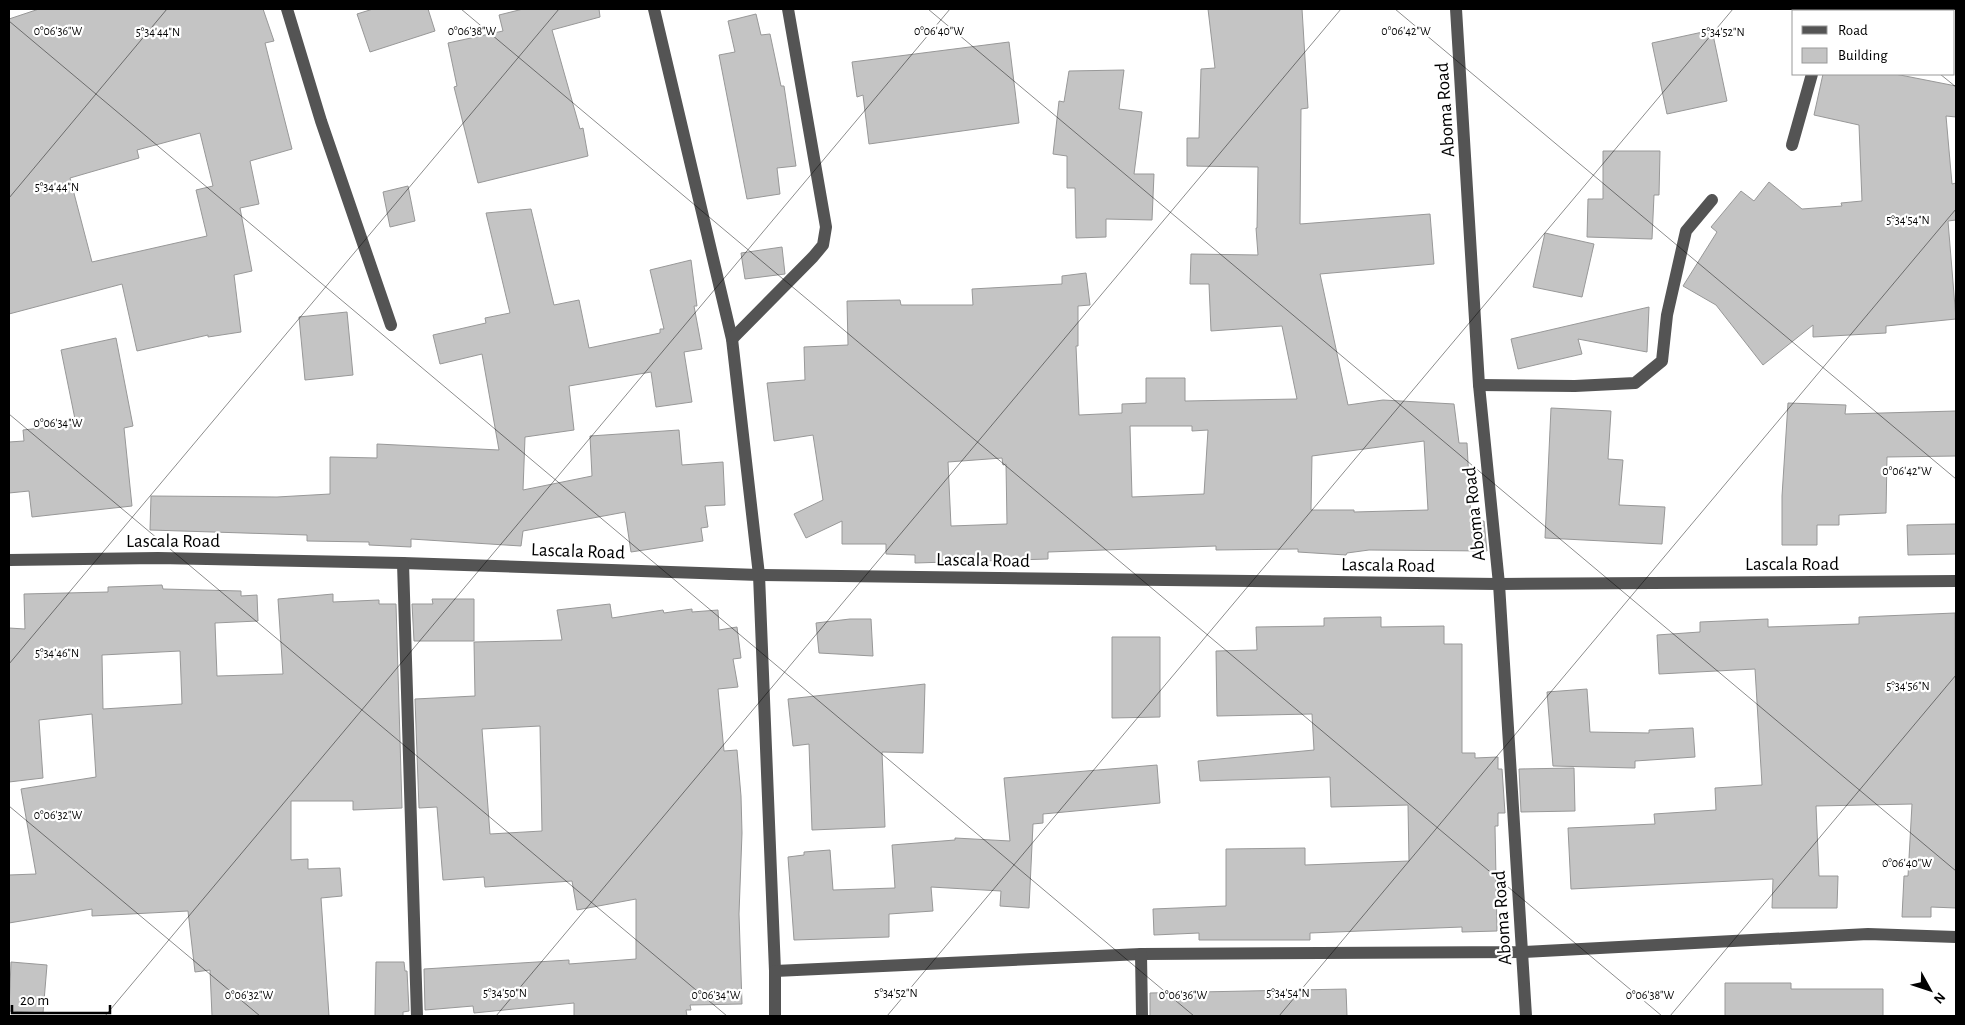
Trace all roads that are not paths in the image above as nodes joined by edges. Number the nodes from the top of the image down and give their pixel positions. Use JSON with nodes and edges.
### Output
{"nodes":[{"id":1,"x":287,"y":9,"type":"edge"},
{"id":2,"x":654,"y":9,"type":"edge"},
{"id":3,"x":788,"y":9,"type":"edge"},
{"id":4,"x":1456,"y":9,"type":"edge"},
{"id":5,"x":1812,"y":75,"type":"edge"},
{"id":6,"x":1792,"y":145,"type":"dead end"},
{"id":7,"x":1712,"y":200,"type":"dead end"},
{"id":8,"x":391,"y":325,"type":"dead end"},
{"id":9,"x":732,"y":339,"type":"junction"},
{"id":10,"x":1479,"y":385,"type":"junction"},
{"id":11,"x":9,"y":560,"type":"edge"},
{"id":12,"x":403,"y":563,"type":"junction"},
{"id":13,"x":759,"y":575,"type":"junction"},
{"id":14,"x":1956,"y":581,"type":"edge"},
{"id":15,"x":1499,"y":584,"type":"junction"},
{"id":16,"x":1956,"y":937,"type":"edge"},
{"id":17,"x":1522,"y":952,"type":"junction"},
{"id":18,"x":1141,"y":954,"type":"junction"},
{"id":19,"x":775,"y":970,"type":"junction"},
{"id":20,"x":417,"y":1016,"type":"edge"},
{"id":21,"x":775,"y":1016,"type":"edge"},
{"id":22,"x":1142,"y":1016,"type":"edge"},
{"id":23,"x":1526,"y":1016,"type":"edge"}],
"edges":[{"from":1,"to":8,"type":"street"},
{"from":2,"to":9,"type":"street"},
{"from":3,"to":9,"type":"street"},
{"from":4,"to":10,"type":"street","name":"Aboma Road"},
{"from":5,"to":6,"type":"street"},
{"from":7,"to":10,"type":"street"},
{"from":9,"to":13,"type":"street"},
{"from":10,"to":15,"type":"street","name":"Aboma Road"},
{"from":11,"to":12,"type":"street","name":"Lascala Road"},
{"from":12,"to":13,"type":"street","name":"Lascala Road"},
{"from":12,"to":20,"type":"street"},
{"from":13,"to":15,"type":"street","name":"Lascala Road"},
{"from":13,"to":19,"type":"street"},
{"from":14,"to":15,"type":"street","name":"Lascala Road"},
{"from":15,"to":17,"type":"street","name":"Aboma Road"},
{"from":16,"to":17,"type":"street"},
{"from":17,"to":18,"type":"street"},
{"from":17,"to":23,"type":"street","name":"Aboma Road"},
{"from":18,"to":19,"type":"street"},
{"from":18,"to":22,"type":"street"},
{"from":19,"to":21,"type":"street"}]}
